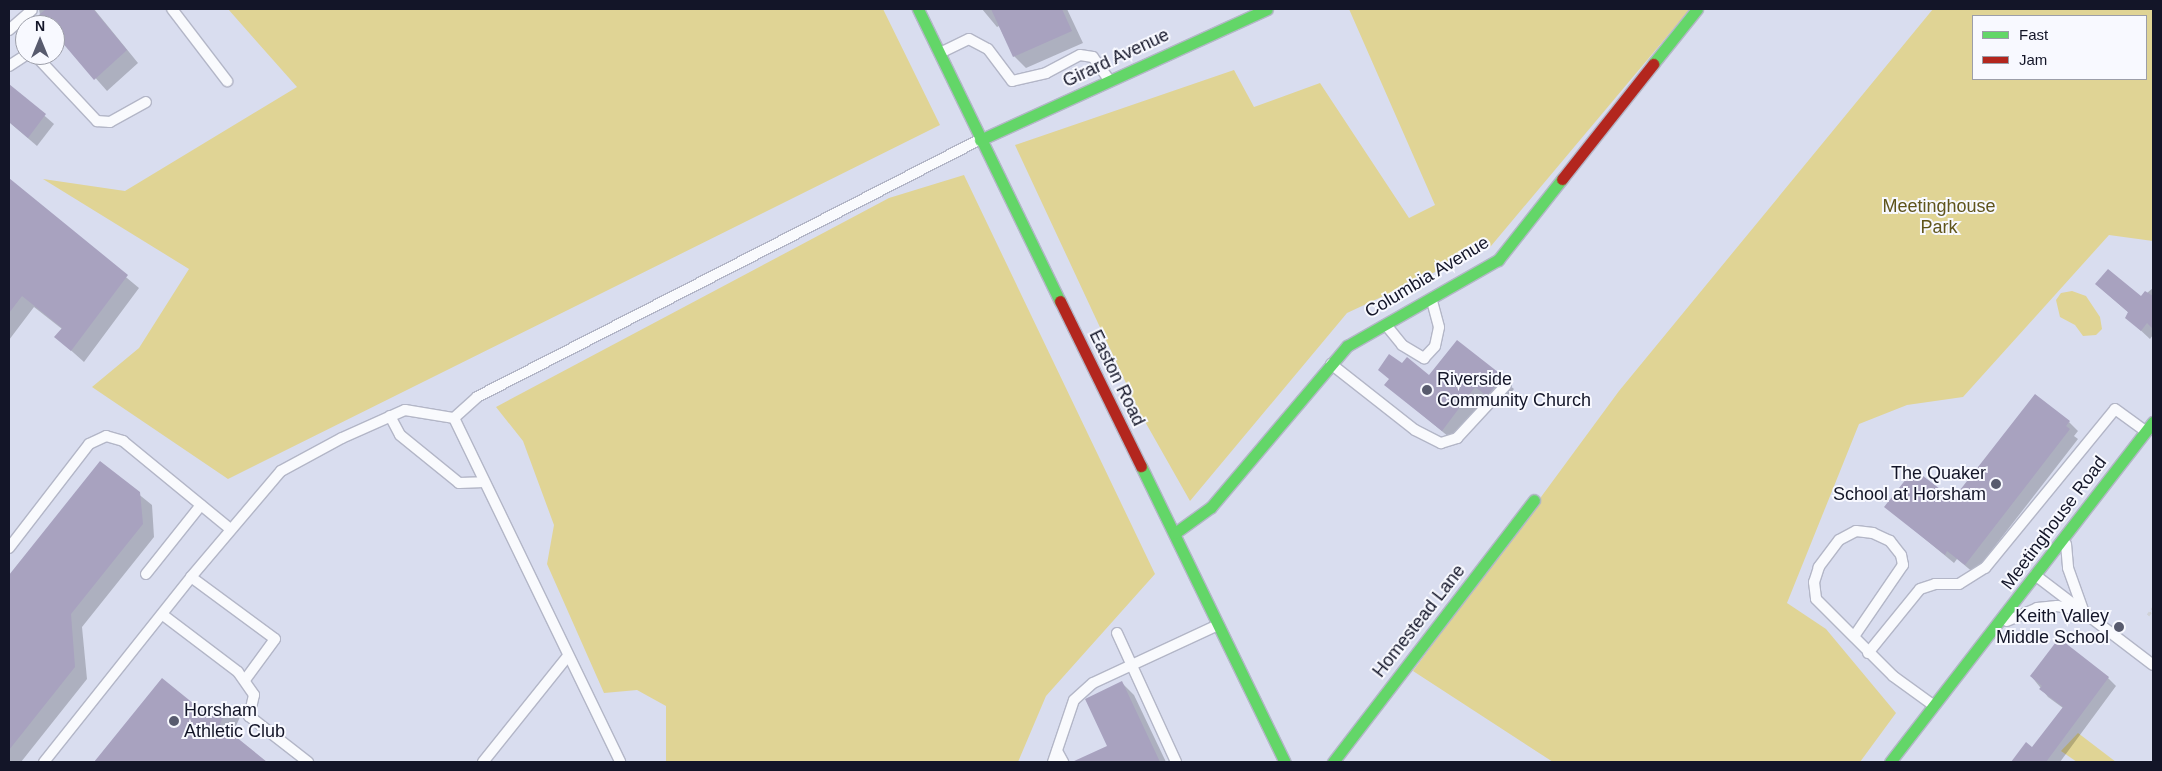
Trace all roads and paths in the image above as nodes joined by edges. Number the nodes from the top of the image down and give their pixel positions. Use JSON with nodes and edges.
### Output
{"nodes":[{"id":1,"x":172,"y":9,"type":"edge"},
{"id":2,"x":918,"y":9,"type":"edge"},
{"id":3,"x":1267,"y":9,"type":"edge"},
{"id":4,"x":1696,"y":9,"type":"edge"},
{"id":5,"x":32,"y":10,"type":"dead end"},
{"id":6,"x":9,"y":30,"type":"edge"},
{"id":7,"x":939,"y":54,"type":"junction"},
{"id":8,"x":44,"y":65,"type":"edge"},
{"id":9,"x":227,"y":81,"type":"dead end"},
{"id":10,"x":1110,"y":81,"type":"junction"},
{"id":11,"x":146,"y":102,"type":"dead end"},
{"id":12,"x":980,"y":140,"type":"junction"},
{"id":13,"x":1431,"y":297,"type":"junction"},
{"id":14,"x":1384,"y":322,"type":"junction"},
{"id":15,"x":1330,"y":364,"type":"junction"},
{"id":16,"x":1506,"y":385,"type":"dead end"},
{"id":17,"x":390,"y":416,"type":"junction"},
{"id":18,"x":454,"y":418,"type":"junction"},
{"id":19,"x":2153,"y":422,"type":"edge"},
{"id":20,"x":2149,"y":435,"type":"edge"},
{"id":21,"x":484,"y":482,"type":"junction"},
{"id":22,"x":1534,"y":500,"type":"dead end"},
{"id":23,"x":201,"y":505,"type":"junction"},
{"id":24,"x":230,"y":529,"type":"junction"},
{"id":25,"x":1175,"y":533,"type":"junction"},
{"id":26,"x":2065,"y":537,"type":"junction"},
{"id":27,"x":9,"y":548,"type":"edge"},
{"id":28,"x":146,"y":574,"type":"dead end"},
{"id":29,"x":2036,"y":575,"type":"junction"},
{"id":30,"x":191,"y":577,"type":"junction"},
{"id":31,"x":2153,"y":608,"type":"edge"},
{"id":32,"x":2083,"y":610,"type":"junction"},
{"id":33,"x":162,"y":615,"type":"junction"},
{"id":34,"x":2148,"y":615,"type":"dead end"},
{"id":35,"x":1219,"y":624,"type":"junction"},
{"id":36,"x":1999,"y":624,"type":"junction"},
{"id":37,"x":1117,"y":633,"type":"dead end"},
{"id":38,"x":1855,"y":635,"type":"junction"},
{"id":39,"x":1868,"y":653,"type":"junction"},
{"id":40,"x":568,"y":656,"type":"junction"},
{"id":41,"x":1132,"y":665,"type":"junction"},
{"id":42,"x":2153,"y":665,"type":"edge"},
{"id":43,"x":245,"y":680,"type":"junction"},
{"id":44,"x":1934,"y":706,"type":"junction"},
{"id":45,"x":1057,"y":751,"type":"junction"},
{"id":46,"x":44,"y":762,"type":"edge"},
{"id":47,"x":308,"y":762,"type":"edge"},
{"id":48,"x":483,"y":762,"type":"edge"},
{"id":49,"x":620,"y":762,"type":"edge"},
{"id":50,"x":1053,"y":762,"type":"edge"},
{"id":51,"x":1063,"y":762,"type":"edge"},
{"id":52,"x":1176,"y":762,"type":"edge"},
{"id":53,"x":1285,"y":762,"type":"edge"},
{"id":54,"x":1333,"y":762,"type":"edge"},
{"id":55,"x":1890,"y":762,"type":"edge"}],
"edges":[{"from":1,"to":9,"type":"lane"},
{"from":2,"to":7,"type":"main road","name":"Easton Road"},
{"from":3,"to":10,"type":"main road","name":"Girard Avenue"},
{"from":4,"to":13,"type":"main road","name":"Columbia Avenue"},
{"from":5,"to":6,"type":"lane"},
{"from":7,"to":10,"type":"lane"},
{"from":7,"to":12,"type":"main road","name":"Easton Road"},
{"from":8,"to":11,"type":"lane"},
{"from":10,"to":12,"type":"main road","name":"Girard Avenue"},
{"from":12,"to":18,"type":"lane"},
{"from":12,"to":25,"type":"main road","name":"Easton Road"},
{"from":13,"to":14,"type":"main road","name":"Columbia Avenue"},
{"from":13,"to":14,"type":"lane"},
{"from":14,"to":15,"type":"main road","name":"Columbia Avenue"},
{"from":15,"to":16,"type":"lane"},
{"from":15,"to":25,"type":"main road","name":"Columbia Avenue"},
{"from":17,"to":18,"type":"lane"},
{"from":17,"to":21,"type":"lane"},
{"from":17,"to":24,"type":"lane"},
{"from":18,"to":21,"type":"lane"},
{"from":19,"to":20,"type":"main road","name":"Meetinghouse Road"},
{"from":20,"to":26,"type":"main road","name":"Meetinghouse Road"},
{"from":20,"to":39,"type":"lane"},
{"from":21,"to":40,"type":"lane"},
{"from":22,"to":54,"type":"main road","name":"Homestead Lane"},
{"from":23,"to":24,"type":"lane"},
{"from":23,"to":27,"type":"lane"},
{"from":23,"to":28,"type":"lane"},
{"from":24,"to":30,"type":"lane"},
{"from":25,"to":35,"type":"main road","name":"Easton Road"},
{"from":26,"to":29,"type":"main road","name":"Meetinghouse Road"},
{"from":26,"to":32,"type":"lane"},
{"from":29,"to":32,"type":"lane"},
{"from":29,"to":36,"type":"main road","name":"Meetinghouse Road"},
{"from":30,"to":33,"type":"lane"},
{"from":30,"to":43,"type":"lane"},
{"from":31,"to":34,"type":"path"},
{"from":32,"to":36,"type":"lane"},
{"from":32,"to":42,"type":"lane"},
{"from":33,"to":43,"type":"lane"},
{"from":33,"to":46,"type":"lane"},
{"from":35,"to":41,"type":"lane"},
{"from":35,"to":53,"type":"main road","name":"Easton Road"},
{"from":36,"to":44,"type":"main road","name":"Meetinghouse Road"},
{"from":37,"to":41,"type":"lane"},
{"from":38,"to":38,"type":"lane"},
{"from":38,"to":39,"type":"lane"},
{"from":39,"to":44,"type":"lane"},
{"from":40,"to":48,"type":"lane"},
{"from":40,"to":49,"type":"lane"},
{"from":41,"to":45,"type":"lane"},
{"from":41,"to":52,"type":"lane"},
{"from":43,"to":47,"type":"lane"},
{"from":44,"to":55,"type":"main road","name":"Meetinghouse Road"},
{"from":45,"to":50,"type":"lane"},
{"from":45,"to":51,"type":"lane"}]}
